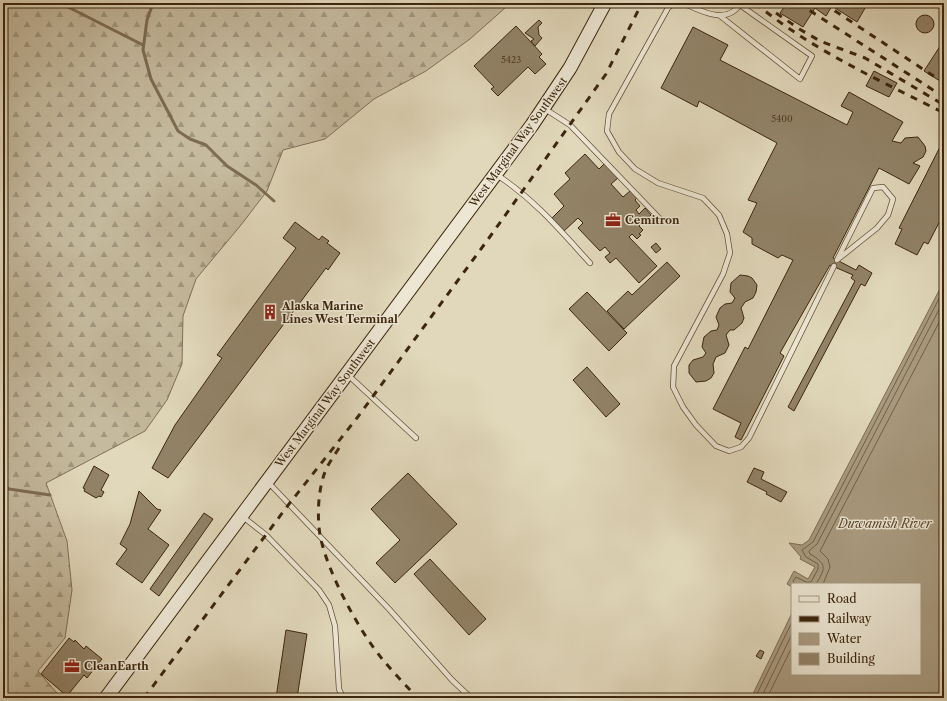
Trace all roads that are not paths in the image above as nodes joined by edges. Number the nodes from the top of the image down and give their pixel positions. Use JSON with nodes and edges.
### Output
{"nodes":[{"id":1,"x":605,"y":3,"type":"edge"},
{"id":2,"x":674,"y":3,"type":"edge"},
{"id":3,"x":683,"y":3,"type":"edge"},
{"id":4,"x":740,"y":4,"type":"edge"},
{"id":5,"x":719,"y":15,"type":"junction"},
{"id":6,"x":543,"y":108,"type":"junction"},
{"id":7,"x":495,"y":174,"type":"junction"},
{"id":8,"x":663,"y":222,"type":"dead end"},
{"id":9,"x":837,"y":260,"type":"joint"},
{"id":10,"x":590,"y":263,"type":"dead end"},
{"id":11,"x":834,"y":266,"type":"dead end"},
{"id":12,"x":346,"y":374,"type":"junction"},
{"id":13,"x":416,"y":438,"type":"dead end"},
{"id":14,"x":267,"y":481,"type":"junction"},
{"id":15,"x":242,"y":515,"type":"junction"},
{"id":16,"x":106,"y":698,"type":"edge"},
{"id":17,"x":343,"y":698,"type":"edge"},
{"id":18,"x":471,"y":698,"type":"edge"}],
"edges":[{"from":1,"to":6,"type":"main road","name":"West Marginal Way Southwest"},
{"from":2,"to":11,"type":"lane"},
{"from":3,"to":5,"type":"lane"},
{"from":4,"to":5,"type":"lane"},
{"from":4,"to":5,"type":"lane"},
{"from":6,"to":7,"type":"main road","name":"West Marginal Way Southwest"},
{"from":6,"to":8,"type":"lane"},
{"from":7,"to":10,"type":"lane"},
{"from":7,"to":12,"type":"main road","name":"West Marginal Way Southwest"},
{"from":9,"to":9,"type":"lane"},
{"from":12,"to":13,"type":"lane"},
{"from":12,"to":14,"type":"main road","name":"West Marginal Way Southwest"},
{"from":14,"to":15,"type":"main road","name":"West Marginal Way Southwest"},
{"from":14,"to":18,"type":"lane"},
{"from":15,"to":16,"type":"main road","name":"West Marginal Way Southwest"},
{"from":15,"to":17,"type":"lane"}]}
